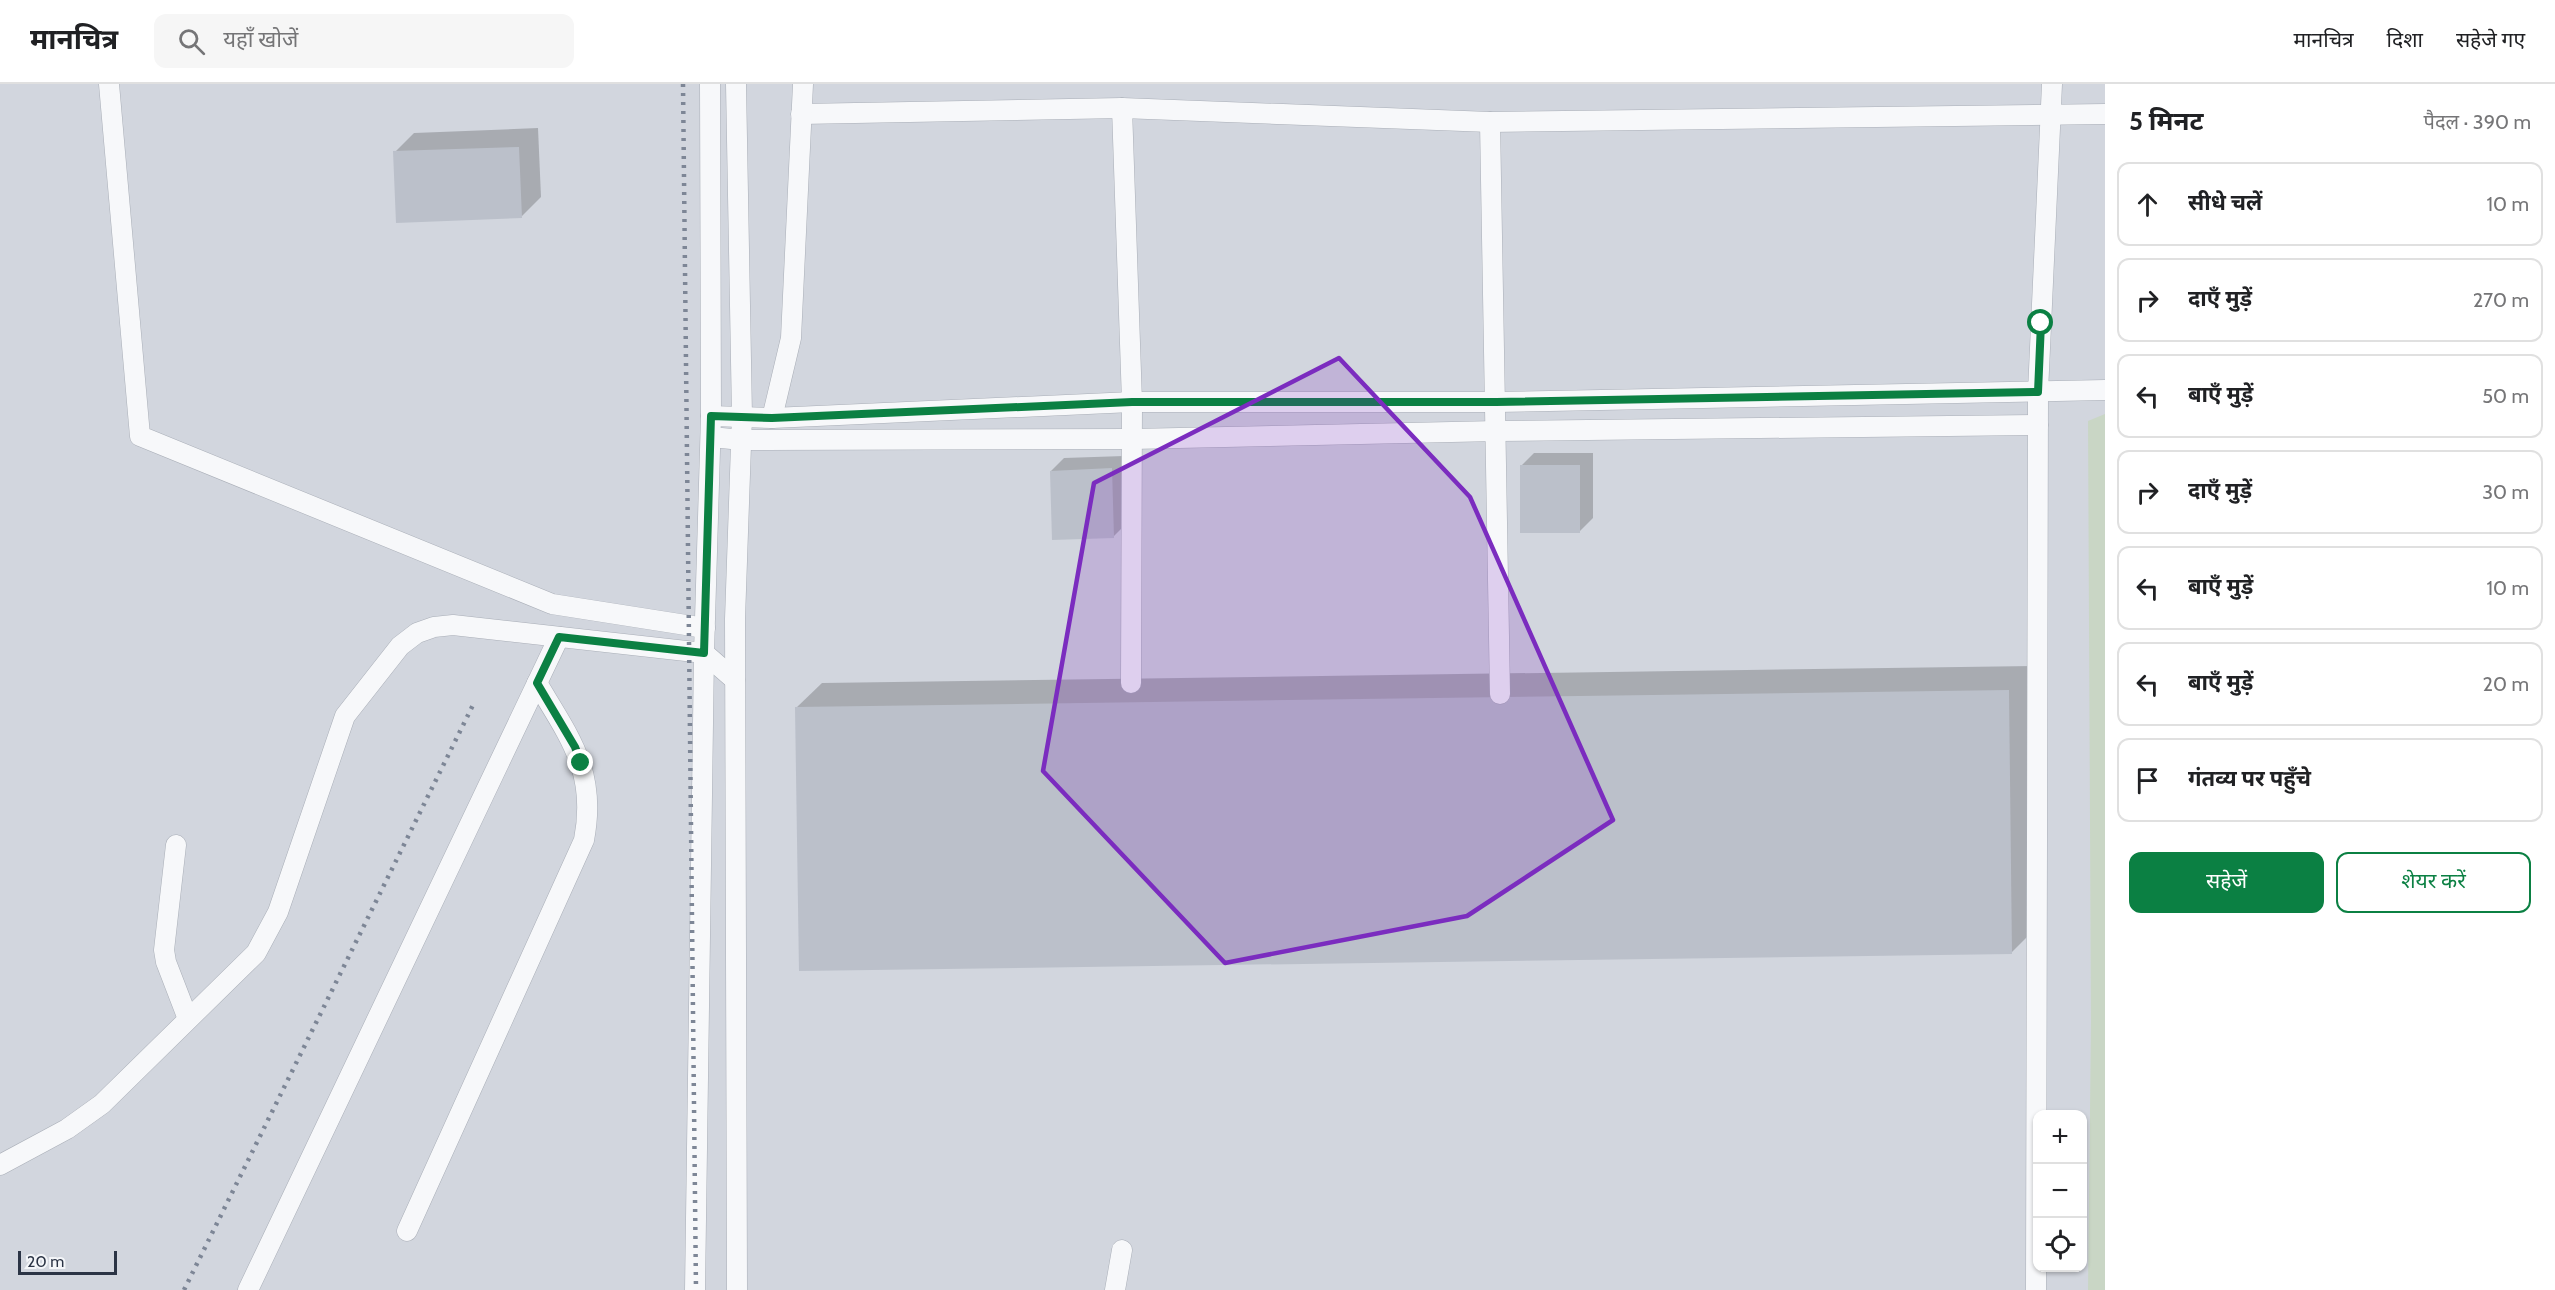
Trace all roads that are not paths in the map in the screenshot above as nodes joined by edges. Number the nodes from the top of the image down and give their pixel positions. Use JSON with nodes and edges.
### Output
{"nodes":[{"id":1,"x":110,"y":84,"type":"edge"},
{"id":2,"x":710,"y":84,"type":"edge"},
{"id":3,"x":736,"y":84,"type":"edge"},
{"id":4,"x":803,"y":84,"type":"edge"},
{"id":5,"x":2052,"y":84,"type":"edge"},
{"id":6,"x":1122,"y":108,"type":"junction"},
{"id":7,"x":801,"y":114,"type":"junction"},
{"id":8,"x":2050,"y":114,"type":"junction"},
{"id":9,"x":2105,"y":114,"type":"edge"},
{"id":10,"x":1490,"y":122,"type":"junction"},
{"id":11,"x":2105,"y":390,"type":"edge"},
{"id":12,"x":2038,"y":392,"type":"junction"},
{"id":13,"x":1132,"y":402,"type":"junction"},
{"id":14,"x":1496,"y":402,"type":"junction"},
{"id":15,"x":711,"y":416,"type":"junction"},
{"id":16,"x":742,"y":416,"type":"junction"},
{"id":17,"x":772,"y":418,"type":"junction"},
{"id":18,"x":2038,"y":424,"type":"junction"},
{"id":19,"x":1497,"y":431,"type":"junction"},
{"id":20,"x":711,"y":437,"type":"junction"},
{"id":21,"x":1132,"y":439,"type":"junction"},
{"id":22,"x":742,"y":440,"type":"junction"},
{"id":23,"x":705,"y":628,"type":"junction"},
{"id":24,"x":559,"y":637,"type":"junction"},
{"id":25,"x":704,"y":653,"type":"junction"},
{"id":26,"x":735,"y":680,"type":"junction"},
{"id":27,"x":537,"y":683,"type":"junction"},
{"id":28,"x":1131,"y":683,"type":"dead end"},
{"id":29,"x":1500,"y":694,"type":"dead end"},
{"id":30,"x":176,"y":845,"type":"dead end"},
{"id":31,"x":188,"y":1019,"type":"junction"},
{"id":32,"x":0,"y":1165,"type":"edge"},
{"id":33,"x":407,"y":1231,"type":"dead end"},
{"id":34,"x":1122,"y":1250,"type":"dead end"},
{"id":35,"x":248,"y":1290,"type":"edge"},
{"id":36,"x":695,"y":1290,"type":"edge"},
{"id":37,"x":737,"y":1290,"type":"edge"},
{"id":38,"x":1115,"y":1290,"type":"edge"},
{"id":39,"x":2036,"y":1290,"type":"edge"}],
"edges":[{"from":1,"to":23,"type":"lane"},
{"from":2,"to":15,"type":"lane"},
{"from":3,"to":16,"type":"lane"},
{"from":4,"to":7,"type":"lane"},
{"from":5,"to":8,"type":"lane"},
{"from":6,"to":7,"type":"lane"},
{"from":6,"to":10,"type":"lane"},
{"from":6,"to":13,"type":"lane"},
{"from":7,"to":17,"type":"lane"},
{"from":8,"to":9,"type":"lane"},
{"from":8,"to":10,"type":"lane"},
{"from":8,"to":12,"type":"lane"},
{"from":10,"to":14,"type":"lane"},
{"from":11,"to":12,"type":"lane"},
{"from":12,"to":14,"type":"lane"},
{"from":12,"to":18,"type":"lane"},
{"from":13,"to":14,"type":"lane"},
{"from":13,"to":17,"type":"lane"},
{"from":13,"to":21,"type":"lane"},
{"from":14,"to":19,"type":"lane"},
{"from":15,"to":16,"type":"lane"},
{"from":15,"to":20,"type":"lane"},
{"from":16,"to":17,"type":"lane"},
{"from":16,"to":22,"type":"lane"},
{"from":18,"to":19,"type":"lane"},
{"from":18,"to":39,"type":"lane"},
{"from":19,"to":21,"type":"lane"},
{"from":19,"to":29,"type":"lane"},
{"from":20,"to":22,"type":"lane"},
{"from":20,"to":23,"type":"lane"},
{"from":21,"to":22,"type":"lane"},
{"from":21,"to":28,"type":"lane"},
{"from":22,"to":26,"type":"lane"},
{"from":23,"to":25,"type":"lane"},
{"from":24,"to":25,"type":"lane"},
{"from":24,"to":27,"type":"lane"},
{"from":24,"to":31,"type":"lane"},
{"from":25,"to":26,"type":"lane"},
{"from":25,"to":36,"type":"lane"},
{"from":26,"to":37,"type":"lane"},
{"from":27,"to":33,"type":"lane"},
{"from":27,"to":35,"type":"lane"},
{"from":30,"to":31,"type":"lane"},
{"from":31,"to":32,"type":"lane"},
{"from":34,"to":38,"type":"lane"}]}
